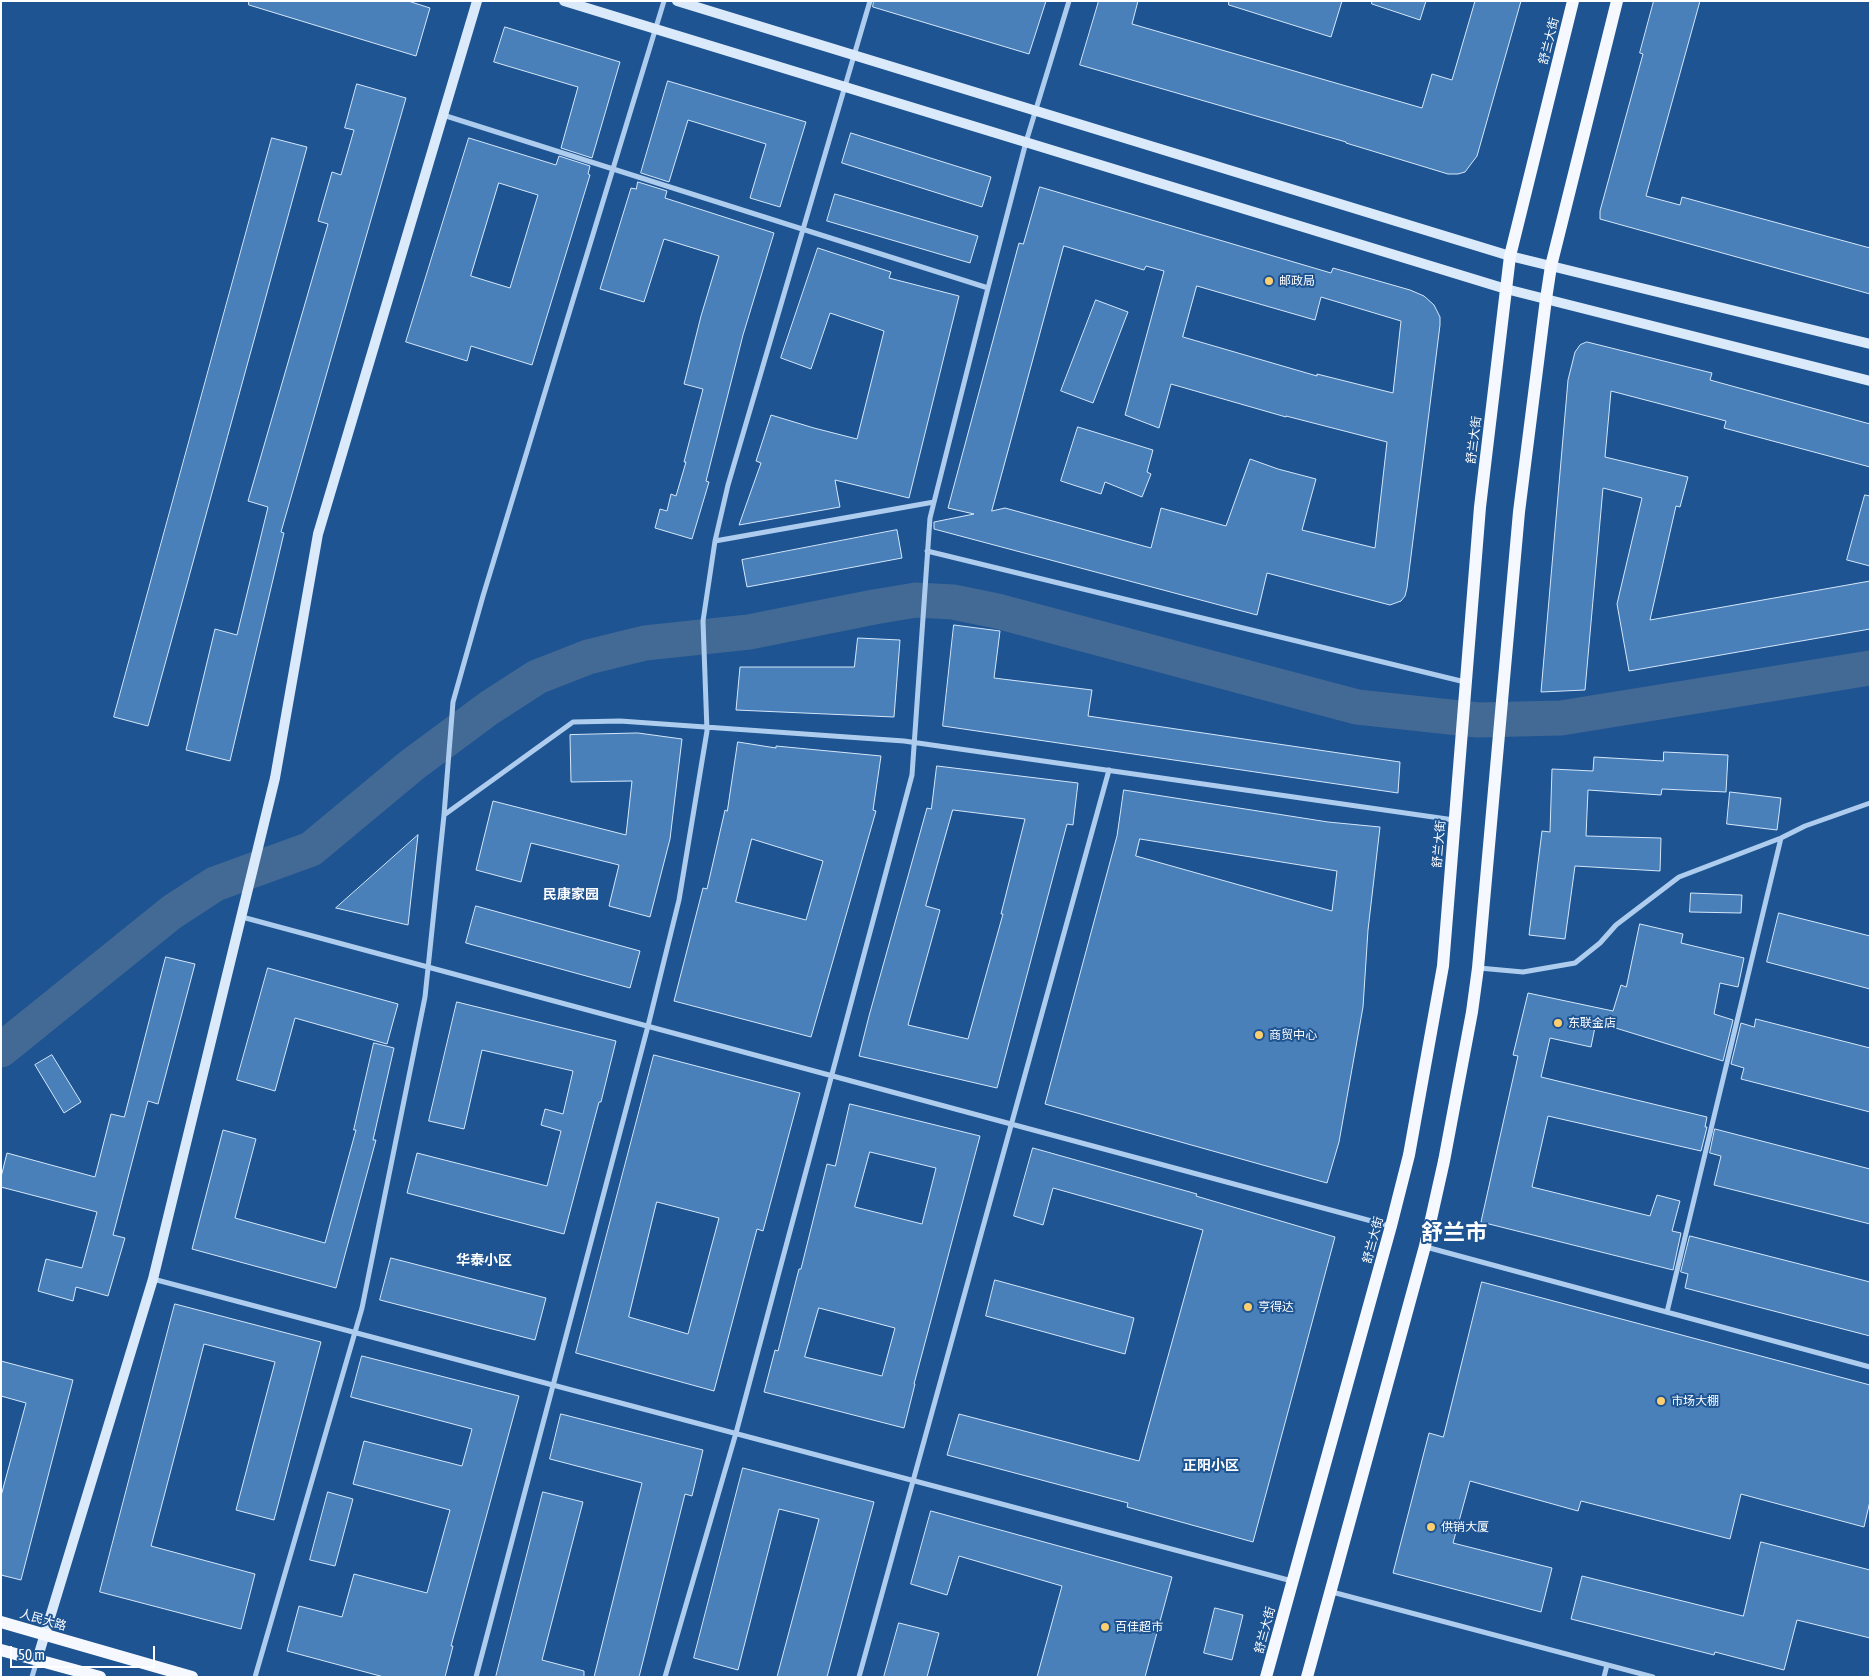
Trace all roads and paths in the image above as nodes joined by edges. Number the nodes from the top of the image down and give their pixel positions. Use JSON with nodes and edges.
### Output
{"nodes":[{"id":1,"x":477,"y":1,"type":"edge"},
{"id":2,"x":564,"y":1,"type":"edge"},
{"id":3,"x":664,"y":1,"type":"edge"},
{"id":4,"x":677,"y":1,"type":"edge"},
{"id":5,"x":870,"y":1,"type":"edge"},
{"id":6,"x":1068,"y":1,"type":"edge"},
{"id":7,"x":1573,"y":1,"type":"edge"},
{"id":8,"x":1617,"y":1,"type":"edge"},
{"id":9,"x":656,"y":29,"type":"junction"},
{"id":10,"x":854,"y":56,"type":"junction"},
{"id":11,"x":845,"y":87,"type":"junction"},
{"id":12,"x":1036,"y":111,"type":"junction"},
{"id":13,"x":443,"y":115,"type":"junction"},
{"id":14,"x":1026,"y":142,"type":"junction"},
{"id":15,"x":613,"y":169,"type":"junction"},
{"id":16,"x":803,"y":229,"type":"junction"},
{"id":17,"x":1510,"y":256,"type":"junction"},
{"id":18,"x":1551,"y":266,"type":"junction"},
{"id":19,"x":988,"y":288,"type":"junction"},
{"id":20,"x":1506,"y":289,"type":"junction"},
{"id":21,"x":1546,"y":298,"type":"junction"},
{"id":22,"x":1870,"y":344,"type":"edge"},
{"id":23,"x":1870,"y":381,"type":"edge"},
{"id":24,"x":934,"y":502,"type":"junction"},
{"id":25,"x":715,"y":542,"type":"junction"},
{"id":26,"x":927,"y":551,"type":"junction"},
{"id":27,"x":1466,"y":683,"type":"junction"},
{"id":28,"x":707,"y":729,"type":"junction"},
{"id":29,"x":914,"y":743,"type":"junction"},
{"id":30,"x":1109,"y":770,"type":"junction"},
{"id":31,"x":1870,"y":803,"type":"edge"},
{"id":32,"x":444,"y":815,"type":"junction"},
{"id":33,"x":1455,"y":820,"type":"junction"},
{"id":34,"x":1781,"y":838,"type":"junction"},
{"id":35,"x":242,"y":917,"type":"junction"},
{"id":36,"x":428,"y":967,"type":"junction"},
{"id":37,"x":1478,"y":968,"type":"junction"},
{"id":38,"x":648,"y":1026,"type":"junction"},
{"id":39,"x":832,"y":1076,"type":"junction"},
{"id":40,"x":1011,"y":1124,"type":"junction"},
{"id":41,"x":1391,"y":1226,"type":"junction"},
{"id":42,"x":1424,"y":1246,"type":"junction"},
{"id":43,"x":153,"y":1279,"type":"junction"},
{"id":44,"x":1666,"y":1312,"type":"junction"},
{"id":45,"x":355,"y":1332,"type":"junction"},
{"id":46,"x":1870,"y":1367,"type":"edge"},
{"id":47,"x":553,"y":1385,"type":"junction"},
{"id":48,"x":736,"y":1434,"type":"junction"},
{"id":49,"x":913,"y":1480,"type":"junction"},
{"id":50,"x":1292,"y":1581,"type":"junction"},
{"id":51,"x":1330,"y":1591,"type":"junction"},
{"id":52,"x":1,"y":1622,"type":"edge"},
{"id":53,"x":44,"y":1634,"type":"junction"},
{"id":54,"x":1,"y":1650,"type":"edge"},
{"id":55,"x":37,"y":1660,"type":"junction"},
{"id":56,"x":1607,"y":1665,"type":"junction"},
{"id":57,"x":32,"y":1677,"type":"edge"},
{"id":58,"x":100,"y":1677,"type":"edge"},
{"id":59,"x":192,"y":1677,"type":"edge"},
{"id":60,"x":255,"y":1677,"type":"edge"},
{"id":61,"x":476,"y":1677,"type":"edge"},
{"id":62,"x":664,"y":1677,"type":"edge"},
{"id":63,"x":859,"y":1677,"type":"edge"},
{"id":64,"x":1266,"y":1677,"type":"edge"},
{"id":65,"x":1307,"y":1677,"type":"edge"},
{"id":66,"x":1604,"y":1677,"type":"edge"},
{"id":67,"x":1653,"y":1677,"type":"edge"}],
"edges":[{"from":1,"to":13,"type":"street"},
{"from":2,"to":9,"type":"street"},
{"from":3,"to":9,"type":"street"},
{"from":4,"to":10,"type":"street"},
{"from":5,"to":10,"type":"street"},
{"from":6,"to":12,"type":"street"},
{"from":7,"to":17,"type":"main road","name":"舒兰大街"},
{"from":8,"to":18,"type":"main road"},
{"from":9,"to":11,"type":"street"},
{"from":9,"to":15,"type":"street"},
{"from":10,"to":11,"type":"street"},
{"from":10,"to":12,"type":"street"},
{"from":11,"to":14,"type":"street"},
{"from":11,"to":16,"type":"street"},
{"from":12,"to":14,"type":"street"},
{"from":12,"to":17,"type":"street"},
{"from":13,"to":15,"type":"street"},
{"from":13,"to":35,"type":"street"},
{"from":14,"to":19,"type":"street"},
{"from":14,"to":20,"type":"street"},
{"from":15,"to":16,"type":"street"},
{"from":15,"to":32,"type":"street"},
{"from":16,"to":19,"type":"street"},
{"from":16,"to":25,"type":"street"},
{"from":17,"to":18,"type":"street"},
{"from":17,"to":20,"type":"main road","name":"舒兰大街"},
{"from":18,"to":21,"type":"main road"},
{"from":18,"to":22,"type":"street"},
{"from":19,"to":24,"type":"street"},
{"from":20,"to":21,"type":"street"},
{"from":20,"to":27,"type":"main road","name":"舒兰大街"},
{"from":21,"to":23,"type":"street"},
{"from":21,"to":37,"type":"main road"},
{"from":24,"to":25,"type":"street"},
{"from":24,"to":26,"type":"street"},
{"from":25,"to":28,"type":"street"},
{"from":26,"to":27,"type":"street"},
{"from":26,"to":29,"type":"street"},
{"from":27,"to":33,"type":"main road","name":"舒兰大街"},
{"from":28,"to":29,"type":"street"},
{"from":28,"to":32,"type":"street"},
{"from":28,"to":38,"type":"street"},
{"from":29,"to":30,"type":"street"},
{"from":29,"to":39,"type":"street"},
{"from":30,"to":33,"type":"street"},
{"from":30,"to":40,"type":"street"},
{"from":31,"to":34,"type":"street"},
{"from":32,"to":36,"type":"street"},
{"from":33,"to":41,"type":"main road","name":"舒兰大街"},
{"from":34,"to":37,"type":"street"},
{"from":34,"to":44,"type":"street"},
{"from":35,"to":36,"type":"street"},
{"from":35,"to":43,"type":"street"},
{"from":36,"to":38,"type":"street"},
{"from":36,"to":45,"type":"street"},
{"from":37,"to":42,"type":"main road"},
{"from":38,"to":39,"type":"street"},
{"from":38,"to":47,"type":"street"},
{"from":39,"to":40,"type":"street"},
{"from":39,"to":48,"type":"street"},
{"from":40,"to":41,"type":"street"},
{"from":40,"to":49,"type":"street"},
{"from":41,"to":50,"type":"main road","name":"舒兰大街"},
{"from":42,"to":44,"type":"street"},
{"from":42,"to":51,"type":"main road"},
{"from":43,"to":45,"type":"street"},
{"from":43,"to":53,"type":"street"},
{"from":44,"to":46,"type":"street"},
{"from":45,"to":47,"type":"street"},
{"from":45,"to":60,"type":"street"},
{"from":47,"to":48,"type":"street"},
{"from":47,"to":61,"type":"street"},
{"from":48,"to":49,"type":"street"},
{"from":48,"to":62,"type":"street"},
{"from":49,"to":50,"type":"street"},
{"from":49,"to":63,"type":"street"},
{"from":50,"to":64,"type":"main road","name":"舒兰大街"},
{"from":51,"to":56,"type":"street"},
{"from":51,"to":65,"type":"main road"},
{"from":52,"to":53,"type":"main road","name":"人民大路"},
{"from":53,"to":55,"type":"street"},
{"from":53,"to":59,"type":"main road","name":"人民大路"},
{"from":54,"to":55,"type":"main road"},
{"from":55,"to":57,"type":"street"},
{"from":55,"to":58,"type":"main road"},
{"from":56,"to":66,"type":"street"},
{"from":56,"to":67,"type":"street"}]}
